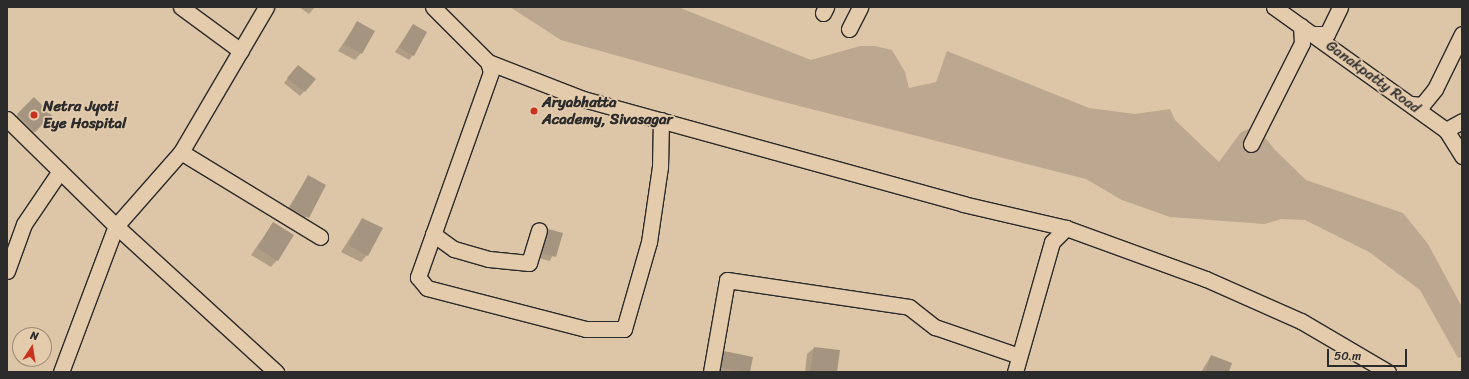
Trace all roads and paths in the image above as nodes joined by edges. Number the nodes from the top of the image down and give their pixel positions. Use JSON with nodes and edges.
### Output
{"nodes":[{"id":1,"x":181,"y":7,"type":"edge"},
{"id":2,"x":266,"y":7,"type":"edge"},
{"id":3,"x":433,"y":7,"type":"edge"},
{"id":4,"x":860,"y":7,"type":"edge"},
{"id":5,"x":1274,"y":7,"type":"edge"},
{"id":6,"x":1340,"y":7,"type":"edge"},
{"id":7,"x":849,"y":30,"type":"dead end"},
{"id":8,"x":1307,"y":30,"type":"junction"},
{"id":9,"x":1462,"y":34,"type":"edge"},
{"id":10,"x":241,"y":51,"type":"junction"},
{"id":11,"x":488,"y":62,"type":"junction"},
{"id":12,"x":1411,"y":104,"type":"junction"},
{"id":13,"x":7,"y":119,"type":"edge"},
{"id":14,"x":661,"y":120,"type":"junction"},
{"id":15,"x":1462,"y":121,"type":"edge"},
{"id":16,"x":1446,"y":130,"type":"junction"},
{"id":17,"x":1251,"y":144,"type":"dead end"},
{"id":18,"x":181,"y":152,"type":"junction"},
{"id":19,"x":1462,"y":156,"type":"edge"},
{"id":20,"x":60,"y":171,"type":"junction"},
{"id":21,"x":116,"y":226,"type":"junction"},
{"id":22,"x":1066,"y":228,"type":"junction"},
{"id":23,"x":539,"y":230,"type":"dead end"},
{"id":24,"x":433,"y":234,"type":"junction"},
{"id":25,"x":320,"y":237,"type":"dead end"},
{"id":26,"x":7,"y":270,"type":"edge"},
{"id":27,"x":1019,"y":356,"type":"junction"},
{"id":28,"x":61,"y":372,"type":"edge"},
{"id":29,"x":276,"y":372,"type":"edge"},
{"id":30,"x":711,"y":372,"type":"edge"},
{"id":31,"x":1015,"y":372,"type":"edge"},
{"id":32,"x":1388,"y":372,"type":"edge"}],
"edges":[{"from":1,"to":10,"type":"street"},
{"from":2,"to":10,"type":"street"},
{"from":3,"to":11,"type":"street"},
{"from":4,"to":7,"type":"street"},
{"from":5,"to":8,"type":"street","name":"Ganakpatty Road"},
{"from":6,"to":8,"type":"street"},
{"from":8,"to":12,"type":"street","name":"Ganakpatty Road"},
{"from":8,"to":17,"type":"street"},
{"from":9,"to":12,"type":"street"},
{"from":10,"to":18,"type":"street"},
{"from":11,"to":14,"type":"street"},
{"from":11,"to":24,"type":"street"},
{"from":12,"to":16,"type":"street","name":"Ganakpatty Road"},
{"from":13,"to":20,"type":"street"},
{"from":14,"to":22,"type":"street"},
{"from":14,"to":24,"type":"street"},
{"from":15,"to":16,"type":"street"},
{"from":16,"to":19,"type":"street","name":"Ganakpatty Road"},
{"from":18,"to":21,"type":"street"},
{"from":18,"to":25,"type":"street"},
{"from":20,"to":21,"type":"street"},
{"from":20,"to":26,"type":"street"},
{"from":21,"to":28,"type":"street"},
{"from":21,"to":29,"type":"street"},
{"from":22,"to":27,"type":"street"},
{"from":22,"to":32,"type":"street"},
{"from":23,"to":24,"type":"street"},
{"from":27,"to":30,"type":"street"},
{"from":27,"to":31,"type":"street"}]}
